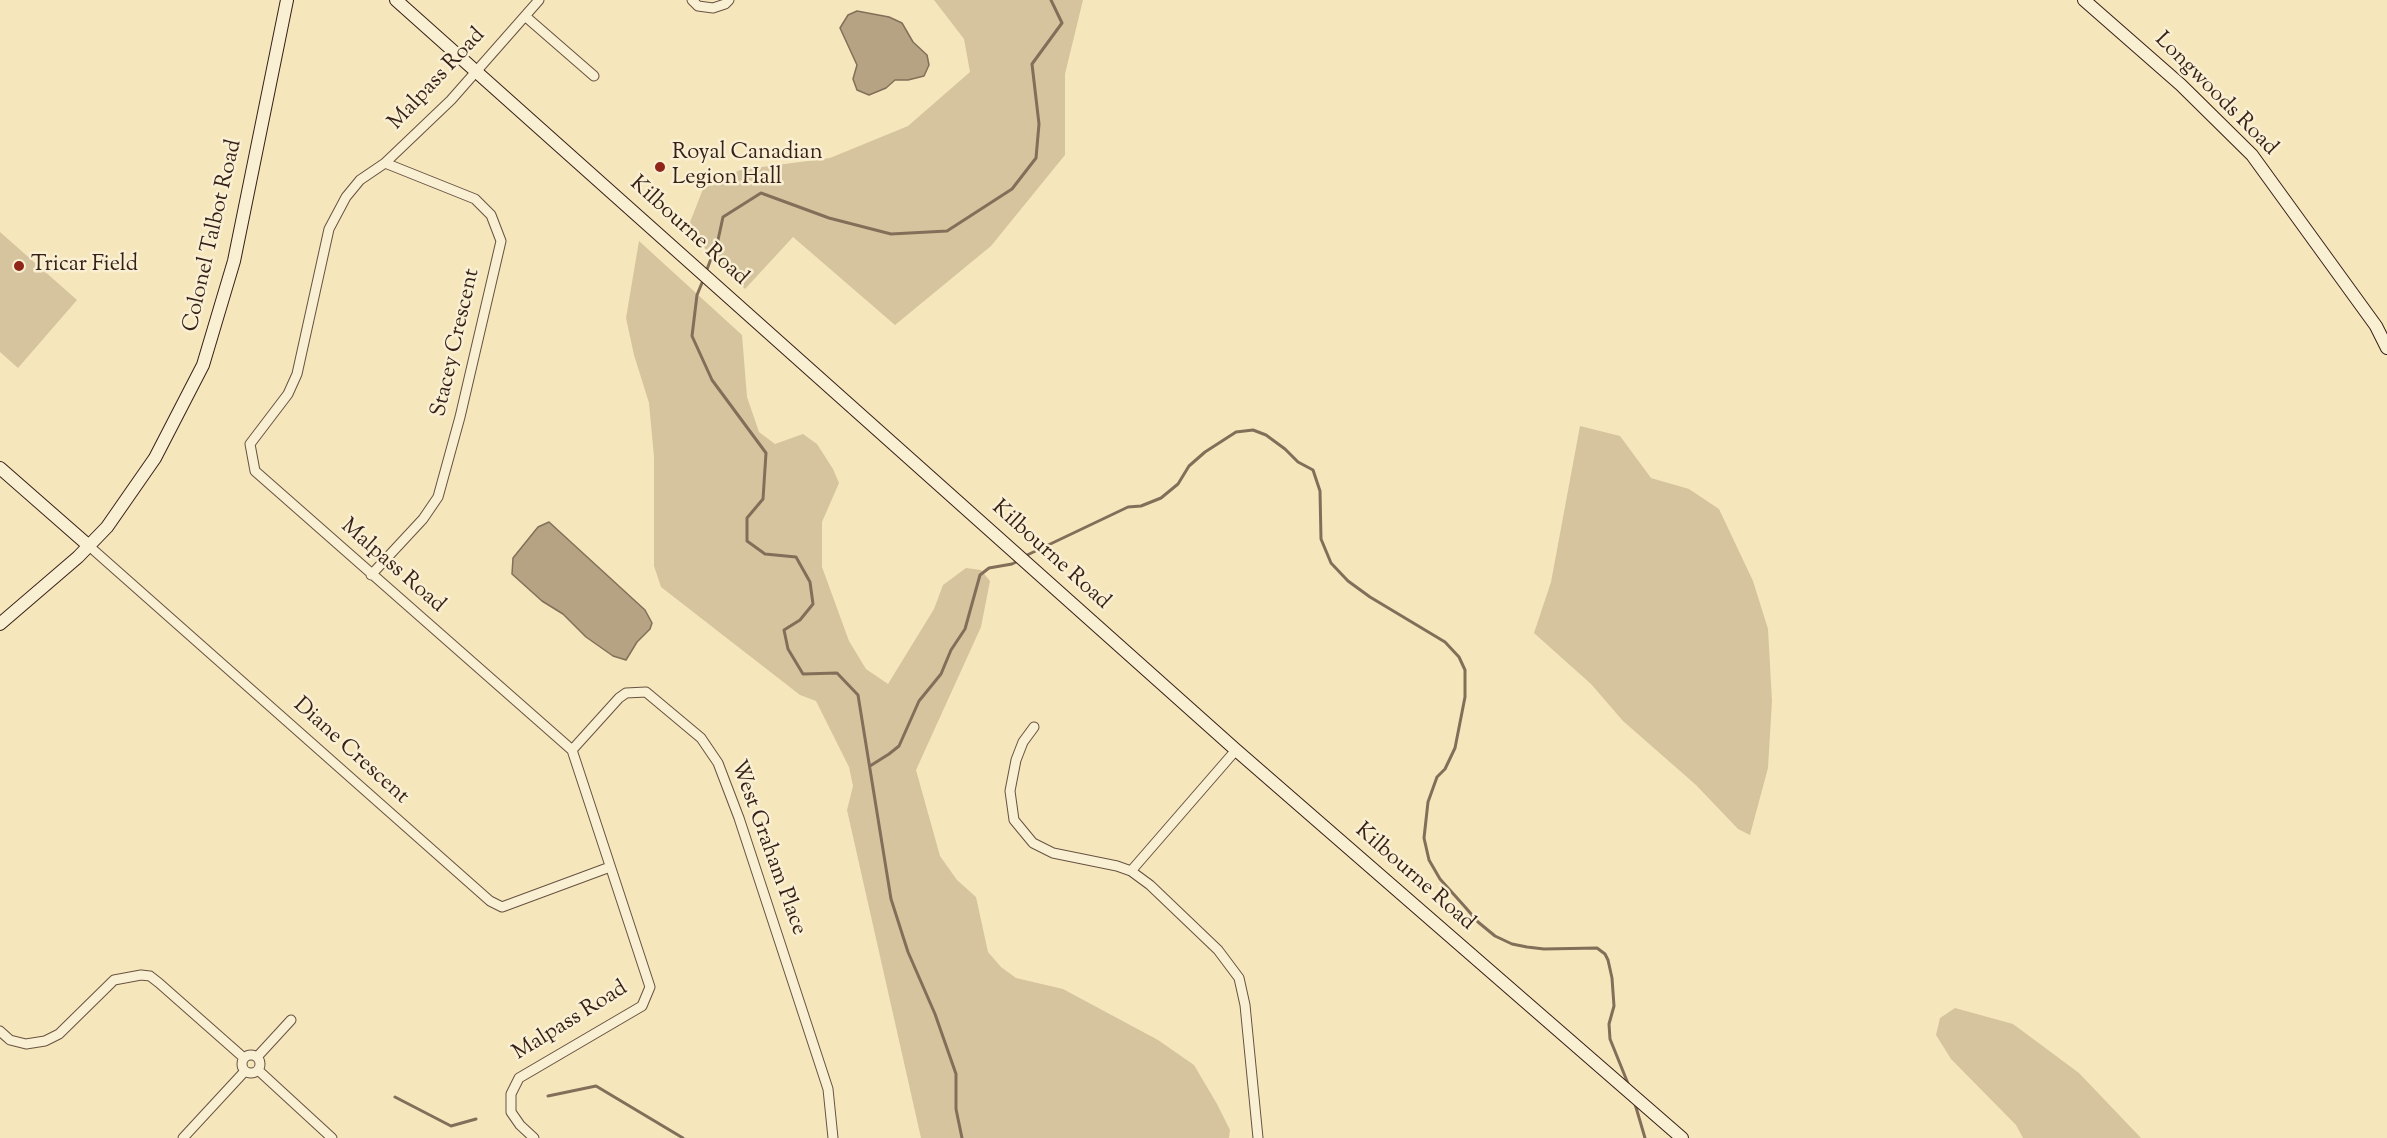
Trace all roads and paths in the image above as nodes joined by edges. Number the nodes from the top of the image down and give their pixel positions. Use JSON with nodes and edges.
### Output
{"nodes":[{"id":1,"x":287,"y":0,"type":"edge"},
{"id":2,"x":396,"y":0,"type":"edge"},
{"id":3,"x":539,"y":0,"type":"edge"},
{"id":4,"x":692,"y":0,"type":"edge"},
{"id":5,"x":729,"y":0,"type":"edge"},
{"id":6,"x":2084,"y":0,"type":"edge"},
{"id":7,"x":525,"y":16,"type":"junction"},
{"id":8,"x":475,"y":69,"type":"junction"},
{"id":9,"x":594,"y":76,"type":"dead end"},
{"id":10,"x":385,"y":163,"type":"junction"},
{"id":11,"x":2387,"y":348,"type":"edge"},
{"id":12,"x":0,"y":468,"type":"edge"},
{"id":13,"x":89,"y":546,"type":"junction"},
{"id":14,"x":371,"y":575,"type":"junction"},
{"id":15,"x":0,"y":624,"type":"edge"},
{"id":16,"x":1034,"y":727,"type":"dead end"},
{"id":17,"x":572,"y":750,"type":"junction"},
{"id":18,"x":1236,"y":750,"type":"junction"},
{"id":19,"x":610,"y":867,"type":"junction"},
{"id":20,"x":1131,"y":871,"type":"junction"},
{"id":21,"x":291,"y":1020,"type":"dead end"},
{"id":22,"x":0,"y":1031,"type":"edge"},
{"id":23,"x":257,"y":1057,"type":"junction"},
{"id":24,"x":244,"y":1058,"type":"junction"},
{"id":25,"x":258,"y":1070,"type":"junction"},
{"id":26,"x":245,"y":1071,"type":"junction"},
{"id":27,"x":183,"y":1138,"type":"edge"},
{"id":28,"x":332,"y":1138,"type":"edge"},
{"id":29,"x":534,"y":1138,"type":"edge"},
{"id":30,"x":833,"y":1138,"type":"edge"},
{"id":31,"x":1258,"y":1138,"type":"edge"},
{"id":32,"x":1682,"y":1138,"type":"edge"}],
"edges":[{"from":1,"to":13,"type":"street","name":"Colonel Talbot Road"},
{"from":2,"to":8,"type":"street","name":"Kilbourne Road"},
{"from":3,"to":7,"type":"street","name":"Malpass Road"},
{"from":4,"to":5,"type":"street"},
{"from":6,"to":11,"type":"street","name":"Longwoods Road"},
{"from":7,"to":8,"type":"street","name":"Malpass Road"},
{"from":7,"to":9,"type":"street"},
{"from":8,"to":10,"type":"street","name":"Malpass Road"},
{"from":8,"to":18,"type":"street","name":"Kilbourne Road"},
{"from":10,"to":14,"type":"street","name":"Malpass Road"},
{"from":10,"to":14,"type":"street","name":"Stacey Crescent"},
{"from":12,"to":13,"type":"street"},
{"from":13,"to":15,"type":"street","name":"Colonel Talbot Road"},
{"from":13,"to":19,"type":"street","name":"Diane Crescent"},
{"from":14,"to":17,"type":"street","name":"Malpass Road"},
{"from":16,"to":20,"type":"street"},
{"from":17,"to":19,"type":"street","name":"Malpass Road"},
{"from":17,"to":30,"type":"street","name":"West Graham Place"},
{"from":18,"to":20,"type":"street"},
{"from":18,"to":32,"type":"street","name":"Kilbourne Road"},
{"from":19,"to":29,"type":"street","name":"Malpass Road"},
{"from":20,"to":31,"type":"street"},
{"from":21,"to":23,"type":"street"},
{"from":22,"to":24,"type":"street"},
{"from":23,"to":24,"type":"street"},
{"from":23,"to":25,"type":"street"},
{"from":24,"to":26,"type":"street"},
{"from":25,"to":26,"type":"street"},
{"from":25,"to":28,"type":"street"},
{"from":26,"to":27,"type":"street"}]}
